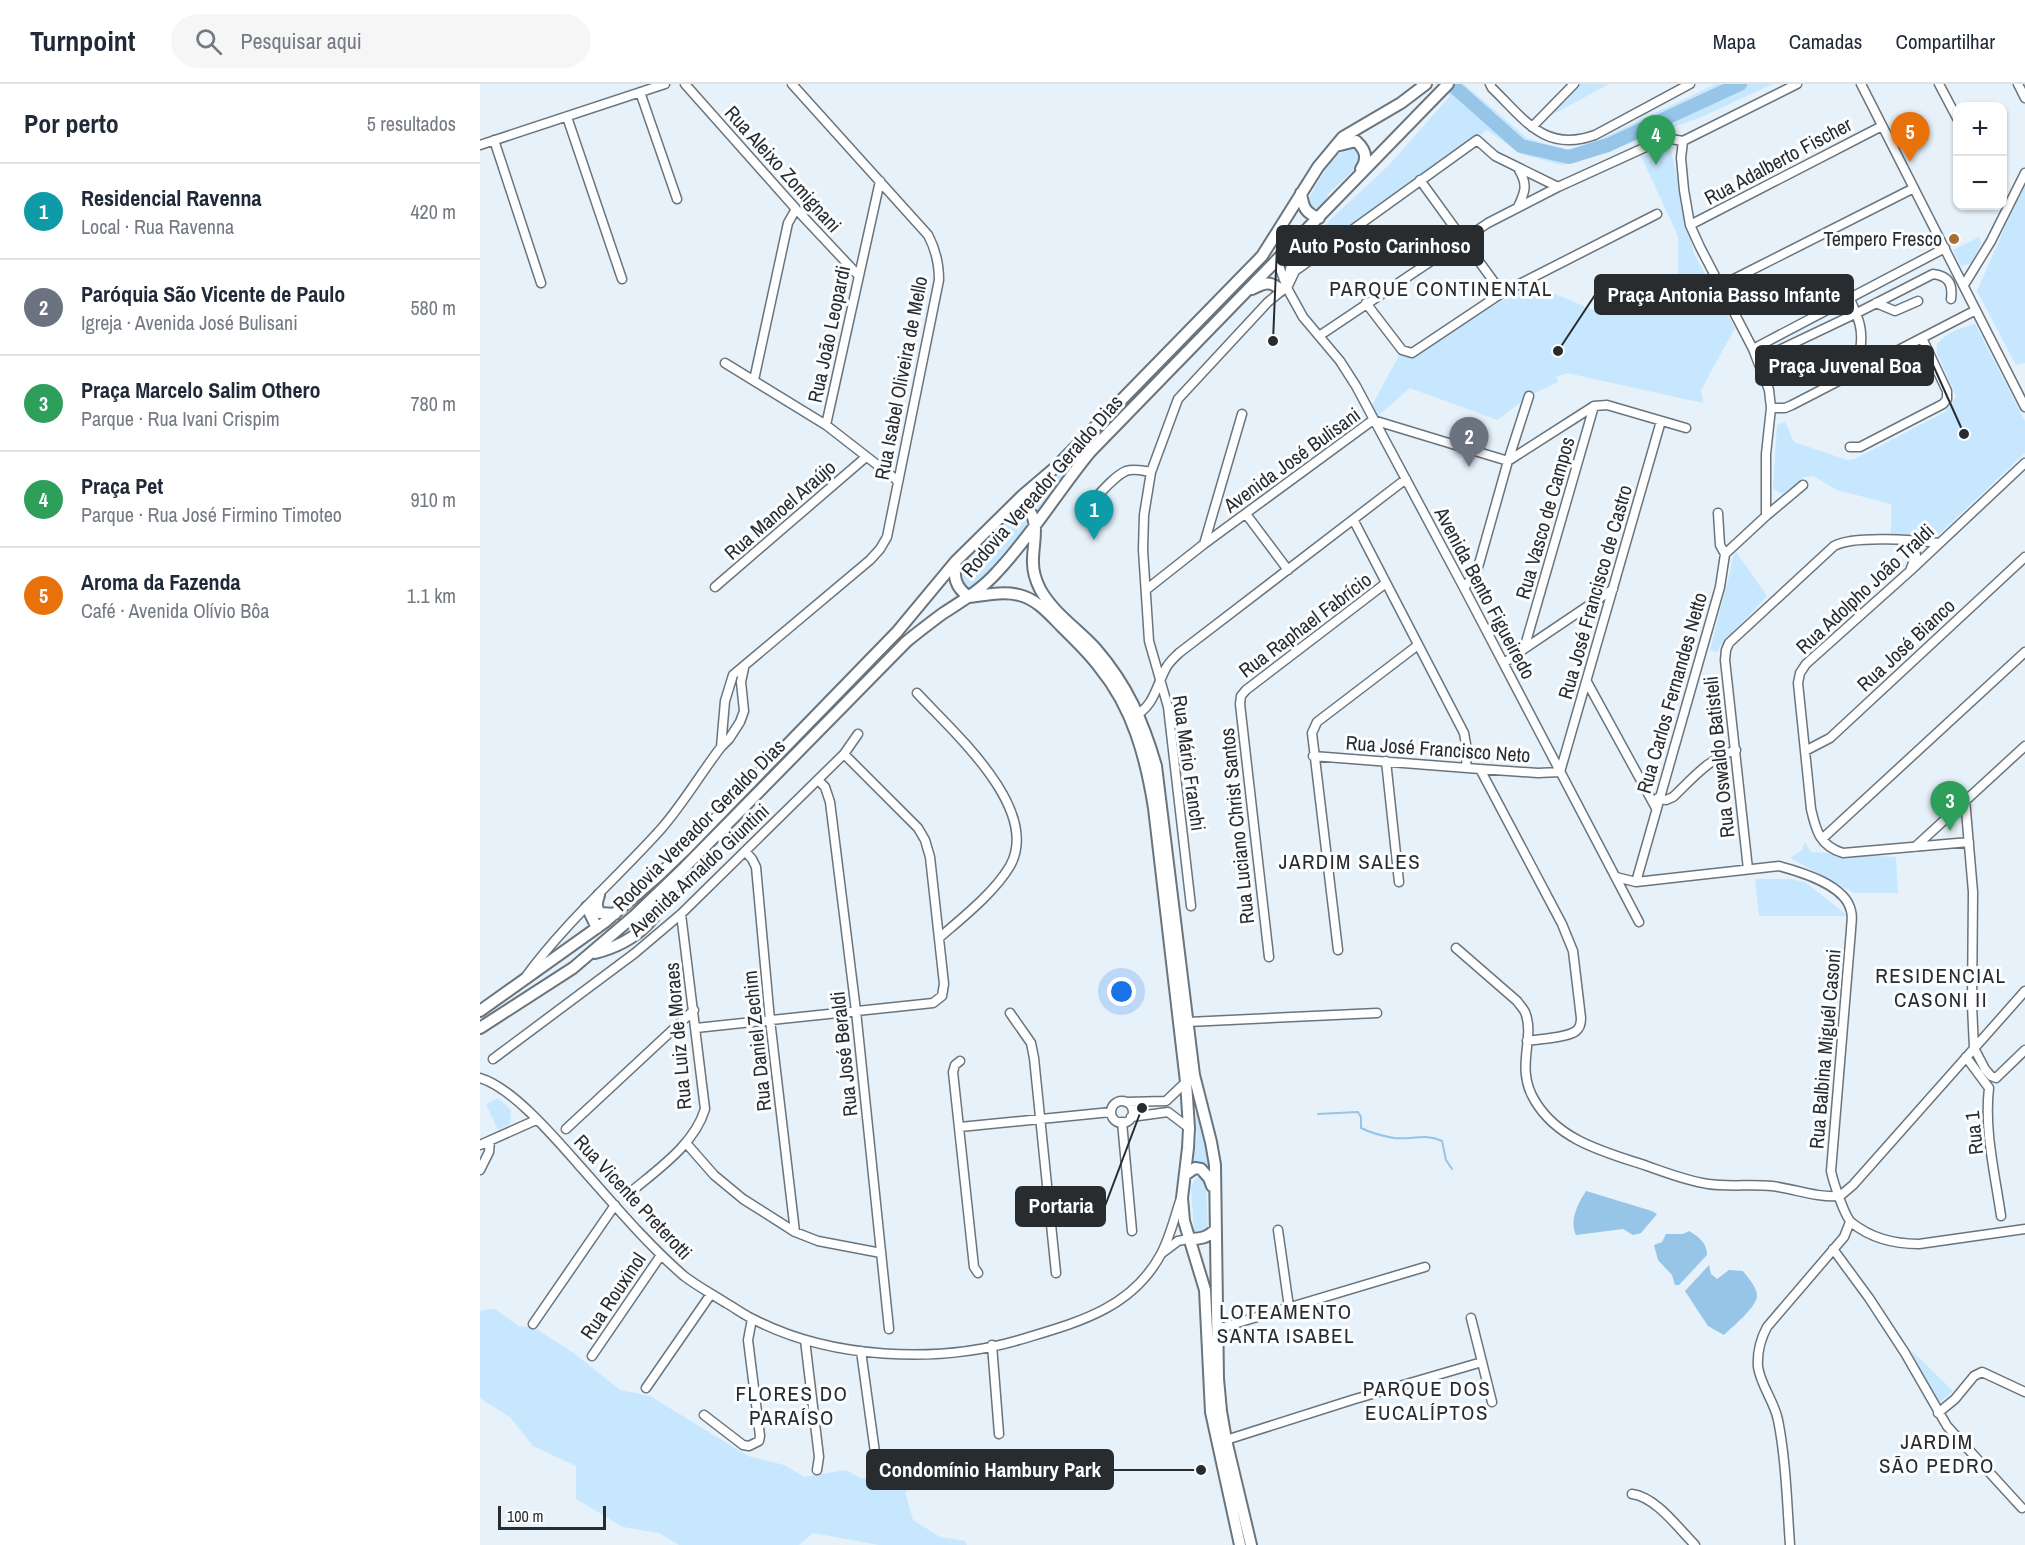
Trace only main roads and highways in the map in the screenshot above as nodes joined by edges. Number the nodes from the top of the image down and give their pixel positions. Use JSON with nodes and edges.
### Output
{"nodes":[{"id":1,"x":1426,"y":84,"type":"edge"},
{"id":2,"x":1448,"y":84,"type":"edge"},
{"id":3,"x":1335,"y":147,"type":"junction"},
{"id":4,"x":1354,"y":180,"type":"junction"},
{"id":5,"x":1301,"y":193,"type":"junction"},
{"id":6,"x":1318,"y":218,"type":"junction"},
{"id":7,"x":1285,"y":220,"type":"junction"},
{"id":8,"x":1277,"y":260,"type":"junction"},
{"id":9,"x":1284,"y":289,"type":"road end"},
{"id":10,"x":1246,"y":291,"type":"junction"},
{"id":11,"x":1053,"y":501,"type":"junction"},
{"id":12,"x":1005,"y":512,"type":"junction"},
{"id":13,"x":1035,"y":527,"type":"junction"},
{"id":14,"x":956,"y":561,"type":"junction"},
{"id":15,"x":1033,"y":561,"type":"junction"},
{"id":16,"x":969,"y":597,"type":"junction"},
{"id":17,"x":1135,"y":716,"type":"junction"},
{"id":18,"x":684,"y":868,"type":"junction"},
{"id":19,"x":599,"y":895,"type":"road end"},
{"id":20,"x":587,"y":907,"type":"road end"},
{"id":21,"x":615,"y":914,"type":"junction"},
{"id":22,"x":597,"y":928,"type":"junction"},
{"id":23,"x":577,"y":941,"type":"junction"},
{"id":24,"x":587,"y":957,"type":"junction"},
{"id":25,"x":551,"y":960,"type":"junction"},
{"id":26,"x":547,"y":986,"type":"junction"},
{"id":27,"x":480,"y":1011,"type":"edge"},
{"id":28,"x":480,"y":1028,"type":"edge"},
{"id":29,"x":1185,"y":1175,"type":"junction"},
{"id":30,"x":1215,"y":1192,"type":"junction"},
{"id":31,"x":1216,"y":1229,"type":"junction"},
{"id":32,"x":1188,"y":1239,"type":"junction"},
{"id":33,"x":1240,"y":1545,"type":"edge"},
{"id":34,"x":1251,"y":1545,"type":"edge"}],
"edges":[{"from":1,"to":3,"type":"main road","name":"Rodovia Vereador Geraldo Dias"},
{"from":2,"to":4,"type":"main road","name":"Rodovia Vereador Geraldo Dias"},
{"from":3,"to":4,"type":"main road"},
{"from":3,"to":5,"type":"main road","name":"Rodovia Vereador Geraldo Dias"},
{"from":4,"to":6,"type":"main road","name":"Rodovia Vereador Geraldo Dias"},
{"from":5,"to":6,"type":"main road"},
{"from":5,"to":7,"type":"main road","name":"Rodovia Vereador Geraldo Dias"},
{"from":6,"to":8,"type":"main road","name":"Rodovia Vereador Geraldo Dias"},
{"from":7,"to":8,"type":"main road"},
{"from":7,"to":12,"type":"main road","name":"Rodovia Vereador Geraldo Dias"},
{"from":8,"to":10,"type":"main road","name":"Rodovia Vereador Geraldo Dias"},
{"from":9,"to":10,"type":"main road"},
{"from":10,"to":11,"type":"main road","name":"Rodovia Vereador Geraldo Dias"},
{"from":11,"to":13,"type":"main road","name":"Rodovia Vereador Geraldo Dias"},
{"from":11,"to":15,"type":"main road"},
{"from":12,"to":13,"type":"main road"},
{"from":12,"to":14,"type":"main road","name":"Rodovia Vereador Geraldo Dias"},
{"from":13,"to":15,"type":"main road"},
{"from":13,"to":16,"type":"main road","name":"Rodovia Vereador Geraldo Dias"},
{"from":14,"to":16,"type":"main road"},
{"from":14,"to":21,"type":"main road","name":"Rodovia Vereador Geraldo Dias"},
{"from":15,"to":17,"type":"main road"},
{"from":16,"to":17,"type":"main road"},
{"from":16,"to":18,"type":"main road","name":"Rodovia Vereador Geraldo Dias"},
{"from":17,"to":29,"type":"main road"},
{"from":17,"to":30,"type":"main road"},
{"from":18,"to":24,"type":"main road","name":"Rodovia Vereador Geraldo Dias"},
{"from":18,"to":24,"type":"main road"},
{"from":19,"to":21,"type":"main road"},
{"from":20,"to":22,"type":"main road"},
{"from":21,"to":22,"type":"main road","name":"Rodovia Vereador Geraldo Dias"},
{"from":22,"to":23,"type":"main road","name":"Rodovia Vereador Geraldo Dias"},
{"from":23,"to":24,"type":"main road"},
{"from":23,"to":25,"type":"main road","name":"Rodovia Vereador Geraldo Dias"},
{"from":24,"to":26,"type":"main road","name":"Rodovia Vereador Geraldo Dias"},
{"from":25,"to":26,"type":"main road"},
{"from":25,"to":27,"type":"main road","name":"Rodovia Vereador Geraldo Dias"},
{"from":26,"to":28,"type":"main road","name":"Rodovia Vereador Geraldo Dias"},
{"from":29,"to":30,"type":"main road"},
{"from":29,"to":32,"type":"main road"},
{"from":30,"to":31,"type":"main road"},
{"from":31,"to":32,"type":"main road"},
{"from":31,"to":34,"type":"main road"},
{"from":32,"to":33,"type":"main road"}]}
